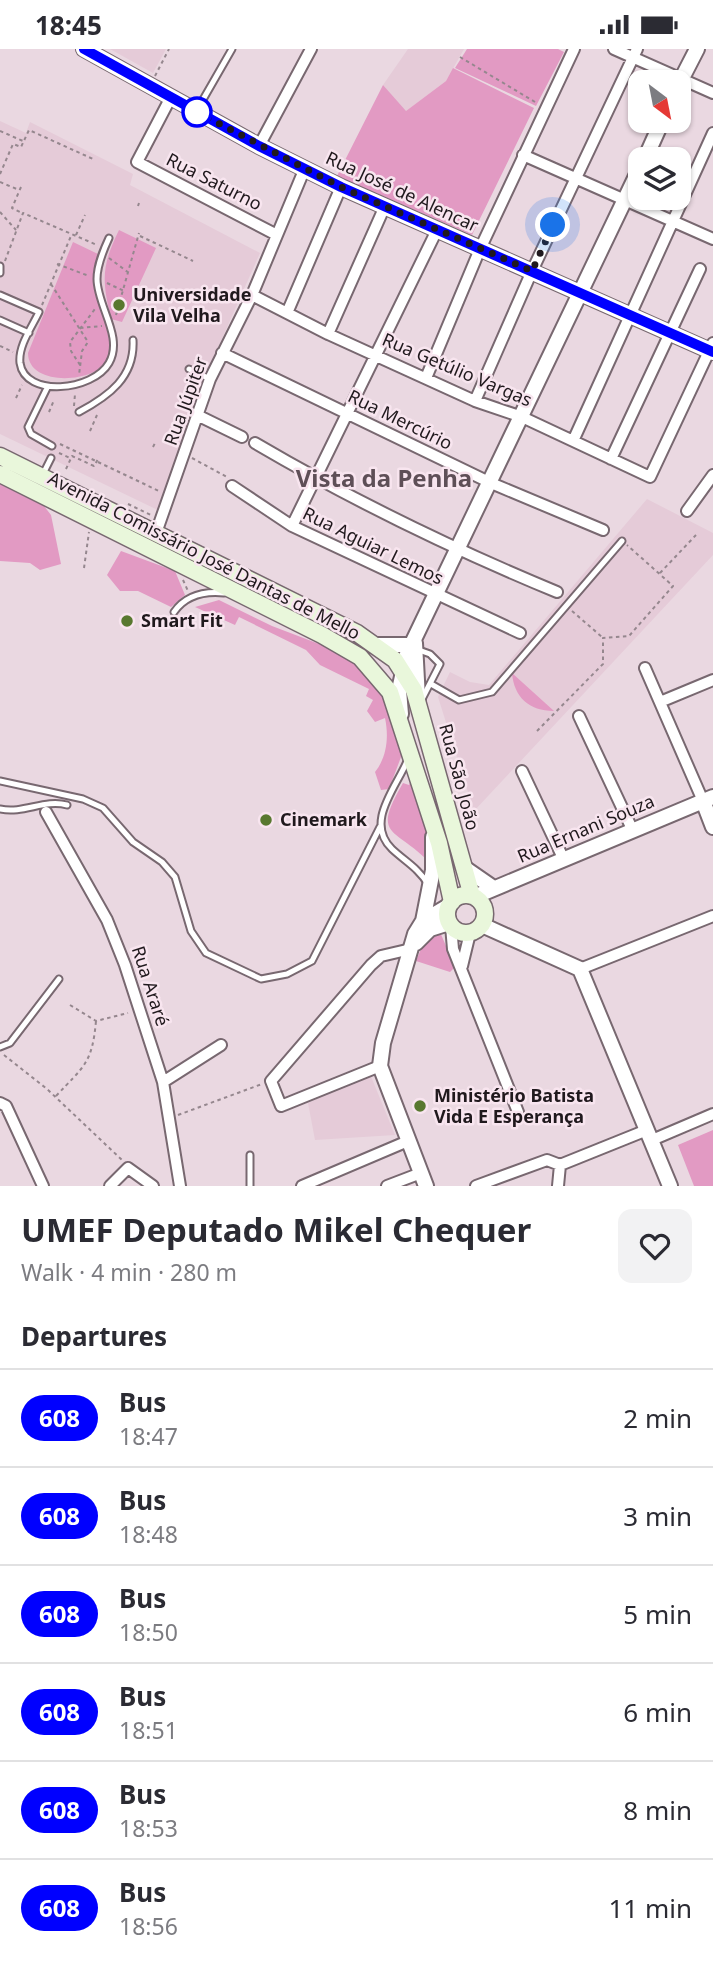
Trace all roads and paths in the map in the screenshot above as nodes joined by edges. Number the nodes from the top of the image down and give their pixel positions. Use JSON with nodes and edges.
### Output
{"nodes":[{"id":1,"x":84,"y":49,"type":"edge"},
{"id":2,"x":169,"y":49,"type":"edge"},
{"id":3,"x":232,"y":49,"type":"edge"},
{"id":4,"x":311,"y":49,"type":"edge"},
{"id":5,"x":574,"y":49,"type":"edge"},
{"id":6,"x":614,"y":49,"type":"edge"},
{"id":7,"x":697,"y":49,"type":"edge"},
{"id":8,"x":635,"y":53,"type":"edge"},
{"id":9,"x":460,"y":57,"type":"dead end"},
{"id":10,"x":662,"y":70,"type":"edge"},
{"id":11,"x":686,"y":70,"type":"edge"},
{"id":12,"x":157,"y":71,"type":"dead end"},
{"id":13,"x":691,"y":85,"type":"edge"},
{"id":14,"x":713,"y":93,"type":"edge"},
{"id":15,"x":171,"y":97,"type":"junction"},
{"id":16,"x":545,"y":109,"type":"junction"},
{"id":17,"x":196,"y":111,"type":"junction"},
{"id":18,"x":0,"y":131,"type":"edge"},
{"id":19,"x":713,"y":133,"type":"edge"},
{"id":20,"x":24,"y":142,"type":"junction"},
{"id":21,"x":259,"y":146,"type":"junction"},
{"id":22,"x":523,"y":155,"type":"junction"},
{"id":23,"x":93,"y":159,"type":"dead end"},
{"id":24,"x":305,"y":168,"type":"junction"},
{"id":25,"x":0,"y":174,"type":"edge"},
{"id":26,"x":575,"y":179,"type":"junction"},
{"id":27,"x":0,"y":182,"type":"edge"},
{"id":28,"x":341,"y":187,"type":"junction"},
{"id":29,"x":628,"y":196,"type":"edge"},
{"id":30,"x":626,"y":201,"type":"junction"},
{"id":31,"x":385,"y":206,"type":"junction"},
{"id":32,"x":0,"y":212,"type":"edge"},
{"id":33,"x":23,"y":213,"type":"junction"},
{"id":34,"x":85,"y":215,"type":"dead end"},
{"id":35,"x":671,"y":220,"type":"junction"},
{"id":36,"x":17,"y":230,"type":"junction"},
{"id":37,"x":437,"y":230,"type":"junction"},
{"id":38,"x":72,"y":234,"type":"junction"},
{"id":39,"x":275,"y":234,"type":"junction"},
{"id":40,"x":76,"y":236,"type":"junction"},
{"id":41,"x":712,"y":237,"type":"edge"},
{"id":42,"x":109,"y":238,"type":"dead end"},
{"id":43,"x":480,"y":249,"type":"junction"},
{"id":44,"x":103,"y":251,"type":"junction"},
{"id":45,"x":193,"y":261,"type":"dead end"},
{"id":46,"x":58,"y":265,"type":"junction"},
{"id":47,"x":1,"y":269,"type":"edge"},
{"id":48,"x":701,"y":269,"type":"dead end"},
{"id":49,"x":532,"y":271,"type":"junction"},
{"id":50,"x":129,"y":272,"type":"junction"},
{"id":51,"x":97,"y":279,"type":"junction"},
{"id":52,"x":51,"y":284,"type":"junction"},
{"id":53,"x":125,"y":292,"type":"junction"},
{"id":54,"x":583,"y":293,"type":"junction"},
{"id":55,"x":0,"y":295,"type":"edge"},
{"id":56,"x":252,"y":295,"type":"junction"},
{"id":57,"x":102,"y":301,"type":"junction"},
{"id":58,"x":38,"y":312,"type":"junction"},
{"id":59,"x":287,"y":313,"type":"junction"},
{"id":60,"x":630,"y":313,"type":"junction"},
{"id":61,"x":0,"y":320,"type":"edge"},
{"id":62,"x":109,"y":325,"type":"junction"},
{"id":63,"x":79,"y":328,"type":"junction"},
{"id":64,"x":29,"y":333,"type":"junction"},
{"id":65,"x":671,"y":333,"type":"junction"},
{"id":66,"x":328,"y":334,"type":"junction"},
{"id":67,"x":133,"y":340,"type":"dead end"},
{"id":68,"x":0,"y":346,"type":"edge"},
{"id":69,"x":712,"y":348,"type":"edge"},
{"id":70,"x":222,"y":353,"type":"junction"},
{"id":71,"x":377,"y":355,"type":"junction"},
{"id":72,"x":20,"y":356,"type":"junction"},
{"id":73,"x":80,"y":366,"type":"junction"},
{"id":74,"x":189,"y":369,"type":"dead end"},
{"id":75,"x":78,"y":375,"type":"dead end"},
{"id":76,"x":426,"y":378,"type":"junction"},
{"id":77,"x":210,"y":379,"type":"junction"},
{"id":78,"x":22,"y":386,"type":"dead end"},
{"id":79,"x":48,"y":386,"type":"junction"},
{"id":80,"x":76,"y":386,"type":"junction"},
{"id":81,"x":16,"y":398,"type":"dead end"},
{"id":82,"x":54,"y":400,"type":"dead end"},
{"id":83,"x":475,"y":401,"type":"junction"},
{"id":84,"x":76,"y":410,"type":"joint"},
{"id":85,"x":49,"y":412,"type":"dead end"},
{"id":86,"x":346,"y":414,"type":"junction"},
{"id":87,"x":97,"y":415,"type":"dead end"},
{"id":88,"x":197,"y":415,"type":"junction"},
{"id":89,"x":522,"y":417,"type":"junction"},
{"id":90,"x":90,"y":431,"type":"dead end"},
{"id":91,"x":242,"y":437,"type":"dead end"},
{"id":92,"x":156,"y":441,"type":"dead end"},
{"id":93,"x":573,"y":441,"type":"junction"},
{"id":94,"x":255,"y":443,"type":"dead end"},
{"id":95,"x":54,"y":444,"type":"joint"},
{"id":96,"x":153,"y":447,"type":"dead end"},
{"id":97,"x":59,"y":453,"type":"dead end"},
{"id":98,"x":185,"y":455,"type":"junction"},
{"id":99,"x":0,"y":456,"type":"edge"},
{"id":100,"x":51,"y":458,"type":"dead end"},
{"id":101,"x":71,"y":458,"type":"junction"},
{"id":102,"x":93,"y":459,"type":"junction"},
{"id":103,"x":98,"y":459,"type":"dead end"},
{"id":104,"x":611,"y":459,"type":"junction"},
{"id":105,"x":91,"y":464,"type":"junction"},
{"id":106,"x":0,"y":465,"type":"edge"},
{"id":107,"x":66,"y":469,"type":"dead end"},
{"id":108,"x":0,"y":474,"type":"edge"},
{"id":109,"x":713,"y":475,"type":"edge"},
{"id":110,"x":45,"y":480,"type":"junction"},
{"id":111,"x":317,"y":480,"type":"junction"},
{"id":112,"x":491,"y":483,"type":"junction"},
{"id":113,"x":232,"y":487,"type":"joint"},
{"id":114,"x":163,"y":493,"type":"dead end"},
{"id":115,"x":687,"y":511,"type":"dead end"},
{"id":116,"x":292,"y":526,"type":"junction"},
{"id":117,"x":603,"y":530,"type":"dead end"},
{"id":118,"x":89,"y":531,"type":"dead end"},
{"id":119,"x":156,"y":533,"type":"junction"},
{"id":120,"x":696,"y":535,"type":"dead end"},
{"id":121,"x":622,"y":541,"type":"joint"},
{"id":122,"x":458,"y":551,"type":"junction"},
{"id":123,"x":84,"y":568,"type":"dead end"},
{"id":124,"x":659,"y":574,"type":"junction"},
{"id":125,"x":556,"y":592,"type":"dead end"},
{"id":126,"x":435,"y":596,"type":"junction"},
{"id":127,"x":255,"y":601,"type":"junction"},
{"id":128,"x":566,"y":606,"type":"junction"},
{"id":129,"x":174,"y":612,"type":"dead end"},
{"id":130,"x":520,"y":633,"type":"dead end"},
{"id":131,"x":603,"y":638,"type":"junction"},
{"id":132,"x":414,"y":644,"type":"junction"},
{"id":133,"x":375,"y":645,"type":"junction"},
{"id":134,"x":645,"y":668,"type":"dead end"},
{"id":135,"x":403,"y":670,"type":"junction"},
{"id":136,"x":713,"y":680,"type":"edge"},
{"id":137,"x":431,"y":684,"type":"junction"},
{"id":138,"x":419,"y":702,"type":"junction"},
{"id":139,"x":660,"y":702,"type":"junction"},
{"id":140,"x":579,"y":716,"type":"dead end"},
{"id":141,"x":401,"y":719,"type":"junction"},
{"id":142,"x":537,"y":731,"type":"dead end"},
{"id":143,"x":411,"y":753,"type":"junction"},
{"id":144,"x":522,"y":771,"type":"dead end"},
{"id":145,"x":0,"y":781,"type":"edge"},
{"id":146,"x":708,"y":799,"type":"edge"},
{"id":147,"x":67,"y":805,"type":"dead end"},
{"id":148,"x":0,"y":809,"type":"edge"},
{"id":149,"x":46,"y":812,"type":"dead end"},
{"id":150,"x":433,"y":825,"type":"junction"},
{"id":151,"x":380,"y":827,"type":"junction"},
{"id":152,"x":713,"y":827,"type":"edge"},
{"id":153,"x":633,"y":831,"type":"junction"},
{"id":154,"x":564,"y":860,"type":"junction"},
{"id":155,"x":466,"y":869,"type":"junction"},
{"id":156,"x":492,"y":887,"type":"junction"},
{"id":157,"x":430,"y":888,"type":"junction"},
{"id":158,"x":473,"y":897,"type":"junction"},
{"id":159,"x":451,"y":904,"type":"junction"},
{"id":160,"x":713,"y":916,"type":"edge"},
{"id":161,"x":423,"y":921,"type":"junction"},
{"id":162,"x":450,"y":924,"type":"junction"},
{"id":163,"x":476,"y":929,"type":"junction"},
{"id":164,"x":411,"y":949,"type":"junction"},
{"id":165,"x":462,"y":969,"type":"junction"},
{"id":166,"x":580,"y":969,"type":"junction"},
{"id":167,"x":59,"y":979,"type":"dead end"},
{"id":168,"x":70,"y":1005,"type":"dead end"},
{"id":169,"x":139,"y":1010,"type":"junction"},
{"id":170,"x":96,"y":1021,"type":"junction"},
{"id":171,"x":221,"y":1045,"type":"dead end"},
{"id":172,"x":1,"y":1047,"type":"edge"},
{"id":173,"x":380,"y":1066,"type":"junction"},
{"id":174,"x":271,"y":1081,"type":"junction"},
{"id":175,"x":163,"y":1082,"type":"junction"},
{"id":176,"x":56,"y":1096,"type":"junction"},
{"id":177,"x":0,"y":1103,"type":"edge"},
{"id":178,"x":518,"y":1112,"type":"dead end"},
{"id":179,"x":713,"y":1114,"type":"edge"},
{"id":180,"x":171,"y":1118,"type":"junction"},
{"id":181,"x":650,"y":1135,"type":"junction"},
{"id":182,"x":408,"y":1141,"type":"junction"},
{"id":183,"x":250,"y":1155,"type":"dead end"},
{"id":184,"x":560,"y":1165,"type":"junction"},
{"id":185,"x":128,"y":1168,"type":"junction"},
{"id":186,"x":423,"y":1180,"type":"edge"},
{"id":187,"x":43,"y":1186,"type":"edge"},
{"id":188,"x":110,"y":1186,"type":"edge"},
{"id":189,"x":153,"y":1186,"type":"edge"},
{"id":190,"x":180,"y":1186,"type":"edge"},
{"id":191,"x":250,"y":1186,"type":"edge"},
{"id":192,"x":302,"y":1186,"type":"edge"},
{"id":193,"x":387,"y":1186,"type":"edge"},
{"id":194,"x":476,"y":1186,"type":"edge"},
{"id":195,"x":558,"y":1186,"type":"edge"},
{"id":196,"x":670,"y":1186,"type":"edge"}],
"edges":[{"from":1,"to":15,"type":"street","name":"Rua José de Alencar"},
{"from":2,"to":12,"type":"path"},
{"from":3,"to":17,"type":"lane"},
{"from":4,"to":21,"type":"street"},
{"from":5,"to":16,"type":"street"},
{"from":6,"to":8,"type":"street"},
{"from":7,"to":11,"type":"street"},
{"from":8,"to":10,"type":"street"},
{"from":8,"to":26,"type":"street"},
{"from":9,"to":16,"type":"path"},
{"from":13,"to":14,"type":"street"},
{"from":15,"to":17,"type":"street","name":"Rua José de Alencar"},
{"from":15,"to":39,"type":"street","name":"Rua Saturno"},
{"from":16,"to":22,"type":"street"},
{"from":17,"to":21,"type":"street","name":"Rua José de Alencar"},
{"from":18,"to":20,"type":"path"},
{"from":19,"to":35,"type":"street"},
{"from":20,"to":23,"type":"path"},
{"from":20,"to":25,"type":"path"},
{"from":21,"to":24,"type":"street","name":"Rua José de Alencar"},
{"from":22,"to":26,"type":"street"},
{"from":22,"to":43,"type":"street"},
{"from":24,"to":28,"type":"street","name":"Rua José de Alencar"},
{"from":24,"to":39,"type":"street","name":"Rua Júpiter"},
{"from":26,"to":30,"type":"street"},
{"from":26,"to":49,"type":"street"},
{"from":27,"to":33,"type":"path"},
{"from":28,"to":31,"type":"street","name":"Rua José de Alencar"},
{"from":28,"to":59,"type":"street"},
{"from":29,"to":30,"type":"street"},
{"from":30,"to":35,"type":"street"},
{"from":30,"to":54,"type":"street"},
{"from":31,"to":37,"type":"street","name":"Rua José de Alencar"},
{"from":31,"to":66,"type":"street"},
{"from":32,"to":36,"type":"path"},
{"from":33,"to":36,"type":"path"},
{"from":33,"to":38,"type":"path"},
{"from":34,"to":40,"type":"path"},
{"from":35,"to":41,"type":"street"},
{"from":35,"to":60,"type":"street"},
{"from":36,"to":47,"type":"path"},
{"from":37,"to":43,"type":"street","name":"Rua José de Alencar"},
{"from":37,"to":71,"type":"street"},
{"from":38,"to":40,"type":"path"},
{"from":38,"to":46,"type":"path"},
{"from":39,"to":56,"type":"street","name":"Rua Júpiter"},
{"from":40,"to":44,"type":"path"},
{"from":42,"to":44,"type":"lane"},
{"from":43,"to":49,"type":"street","name":"Rua José de Alencar"},
{"from":43,"to":76,"type":"street"},
{"from":44,"to":50,"type":"path"},
{"from":44,"to":51,"type":"lane"},
{"from":45,"to":50,"type":"path"},
{"from":46,"to":51,"type":"path"},
{"from":46,"to":52,"type":"path"},
{"from":48,"to":65,"type":"street"},
{"from":49,"to":54,"type":"street","name":"Rua José de Alencar"},
{"from":49,"to":83,"type":"street"},
{"from":50,"to":53,"type":"path"},
{"from":51,"to":53,"type":"path"},
{"from":51,"to":57,"type":"lane"},
{"from":52,"to":58,"type":"path"},
{"from":52,"to":63,"type":"path"},
{"from":53,"to":62,"type":"path"},
{"from":54,"to":60,"type":"street","name":"Rua José de Alencar"},
{"from":54,"to":89,"type":"street"},
{"from":55,"to":58,"type":"lane"},
{"from":56,"to":59,"type":"street","name":"Rua Getúlio Vargas"},
{"from":56,"to":70,"type":"street","name":"Rua Júpiter"},
{"from":57,"to":62,"type":"lane"},
{"from":57,"to":63,"type":"path"},
{"from":58,"to":64,"type":"lane"},
{"from":59,"to":66,"type":"street","name":"Rua Getúlio Vargas"},
{"from":60,"to":65,"type":"street","name":"Rua José de Alencar"},
{"from":60,"to":93,"type":"street"},
{"from":61,"to":64,"type":"lane"},
{"from":62,"to":63,"type":"path"},
{"from":62,"to":80,"type":"lane"},
{"from":63,"to":73,"type":"path"},
{"from":63,"to":73,"type":"path"},
{"from":64,"to":72,"type":"lane"},
{"from":65,"to":69,"type":"street","name":"Rua José de Alencar"},
{"from":65,"to":104,"type":"street"},
{"from":66,"to":71,"type":"street","name":"Rua Getúlio Vargas"},
{"from":67,"to":84,"type":"lane"},
{"from":68,"to":72,"type":"path"},
{"from":69,"to":104,"type":"street","name":"Rua Getúlio Vargas"},
{"from":70,"to":77,"type":"street","name":"Rua Júpiter"},
{"from":70,"to":86,"type":"street","name":"Rua Mercúrio"},
{"from":71,"to":76,"type":"street","name":"Rua Getúlio Vargas"},
{"from":71,"to":86,"type":"street"},
{"from":72,"to":79,"type":"lane"},
{"from":73,"to":75,"type":"path"},
{"from":74,"to":77,"type":"lane"},
{"from":76,"to":83,"type":"street","name":"Rua Getúlio Vargas"},
{"from":77,"to":88,"type":"street","name":"Rua Júpiter"},
{"from":78,"to":81,"type":"path"},
{"from":79,"to":80,"type":"lane"},
{"from":79,"to":95,"type":"lane"},
{"from":80,"to":84,"type":"path"},
{"from":82,"to":85,"type":"path"},
{"from":83,"to":89,"type":"street","name":"Rua Getúlio Vargas"},
{"from":86,"to":111,"type":"street"},
{"from":86,"to":112,"type":"street","name":"Rua Mercúrio"},
{"from":87,"to":90,"type":"path"},
{"from":88,"to":91,"type":"street"},
{"from":88,"to":98,"type":"street","name":"Rua Júpiter"},
{"from":89,"to":93,"type":"street","name":"Rua Getúlio Vargas"},
{"from":89,"to":112,"type":"street"},
{"from":92,"to":96,"type":"path"},
{"from":93,"to":104,"type":"street","name":"Rua Getúlio Vargas"},
{"from":94,"to":111,"type":"street"},
{"from":95,"to":102,"type":"path"},
{"from":97,"to":101,"type":"path"},
{"from":98,"to":113,"type":"path"},
{"from":98,"to":119,"type":"street","name":"Rua Júpiter"},
{"from":99,"to":110,"type":"main road","name":"Avenida Comissário José Dantas de Mello"},
{"from":100,"to":110,"type":"lane"},
{"from":101,"to":105,"type":"path"},
{"from":101,"to":107,"type":"path"},
{"from":102,"to":105,"type":"path"},
{"from":102,"to":114,"type":"path"},
{"from":103,"to":105,"type":"path"},
{"from":106,"to":110,"type":"street"},
{"from":108,"to":127,"type":"main road","name":"Avenida Comissário José Dantas de Mello"},
{"from":109,"to":115,"type":"street"},
{"from":110,"to":119,"type":"main road","name":"Avenida Comissário José Dantas de Mello"},
{"from":111,"to":116,"type":"street"},
{"from":111,"to":122,"type":"street"},
{"from":112,"to":117,"type":"street","name":"Rua Mercúrio"},
{"from":112,"to":122,"type":"street"},
{"from":113,"to":116,"type":"street","name":"Rua Aguiar Lemos"},
{"from":116,"to":126,"type":"street","name":"Rua Aguiar Lemos"},
{"from":118,"to":123,"type":"path"},
{"from":119,"to":133,"type":"main road","name":"Avenida Comissário José Dantas de Mello"},
{"from":120,"to":124,"type":"path"},
{"from":121,"to":124,"type":"path"},
{"from":121,"to":128,"type":"lane"},
{"from":122,"to":125,"type":"street"},
{"from":122,"to":126,"type":"street"},
{"from":124,"to":131,"type":"path"},
{"from":126,"to":130,"type":"street","name":"Rua Aguiar Lemos"},
{"from":126,"to":132,"type":"street"},
{"from":127,"to":129,"type":"lane"},
{"from":127,"to":141,"type":"main road","name":"Avenida Comissário José Dantas de Mello"},
{"from":128,"to":131,"type":"path"},
{"from":128,"to":137,"type":"lane"},
{"from":131,"to":142,"type":"path"},
{"from":132,"to":133,"type":"street"},
{"from":132,"to":135,"type":"street"},
{"from":132,"to":137,"type":"lane"},
{"from":132,"to":138,"type":"street"},
{"from":133,"to":135,"type":"main road","name":"Avenida Comissário José Dantas de Mello"},
{"from":134,"to":139,"type":"street"},
{"from":135,"to":138,"type":"main road","name":"Rua São João"},
{"from":135,"to":141,"type":"street"},
{"from":136,"to":139,"type":"street"},
{"from":137,"to":138,"type":"lane"},
{"from":138,"to":155,"type":"main road","name":"Rua São João"},
{"from":139,"to":146,"type":"street"},
{"from":140,"to":153,"type":"street"},
{"from":141,"to":143,"type":"main road","name":"Rua São João"},
{"from":143,"to":150,"type":"main road","name":"Rua São João"},
{"from":143,"to":151,"type":"lane"},
{"from":144,"to":154,"type":"street"},
{"from":145,"to":151,"type":"lane"},
{"from":146,"to":152,"type":"street"},
{"from":146,"to":153,"type":"street","name":"Rua Ernani Souza"},
{"from":147,"to":148,"type":"lane"},
{"from":149,"to":169,"type":"street","name":"Rua Araré"},
{"from":150,"to":157,"type":"street"},
{"from":150,"to":159,"type":"main road","name":"Rua São João"},
{"from":151,"to":157,"type":"lane"},
{"from":153,"to":154,"type":"street","name":"Rua Ernani Souza"},
{"from":154,"to":156,"type":"street","name":"Rua Ernani Souza"},
{"from":155,"to":156,"type":"street"},
{"from":155,"to":158,"type":"main road","name":"Rua São João"},
{"from":156,"to":158,"type":"street","name":"Rua Ernani Souza"},
{"from":157,"to":161,"type":"street"},
{"from":158,"to":159,"type":"main road"},
{"from":158,"to":163,"type":"main road"},
{"from":159,"to":161,"type":"street"},
{"from":159,"to":162,"type":"main road"},
{"from":160,"to":166,"type":"street"},
{"from":161,"to":164,"type":"street"},
{"from":162,"to":163,"type":"main road"},
{"from":162,"to":164,"type":"street"},
{"from":162,"to":165,"type":"street"},
{"from":163,"to":165,"type":"street"},
{"from":163,"to":166,"type":"street"},
{"from":164,"to":173,"type":"street"},
{"from":164,"to":174,"type":"street"},
{"from":165,"to":178,"type":"street"},
{"from":166,"to":181,"type":"street"},
{"from":167,"to":172,"type":"lane"},
{"from":168,"to":170,"type":"path"},
{"from":169,"to":170,"type":"path"},
{"from":169,"to":175,"type":"street","name":"Rua Araré"},
{"from":170,"to":176,"type":"path"},
{"from":171,"to":175,"type":"street"},
{"from":172,"to":176,"type":"path"},
{"from":173,"to":174,"type":"street"},
{"from":173,"to":182,"type":"street"},
{"from":174,"to":180,"type":"path"},
{"from":175,"to":180,"type":"street","name":"Rua Araré"},
{"from":176,"to":185,"type":"path"},
{"from":177,"to":187,"type":"street"},
{"from":179,"to":181,"type":"street"},
{"from":180,"to":190,"type":"street","name":"Rua Araré"},
{"from":181,"to":184,"type":"street"},
{"from":181,"to":196,"type":"street"},
{"from":182,"to":186,"type":"street"},
{"from":182,"to":192,"type":"street"},
{"from":183,"to":191,"type":"lane"},
{"from":184,"to":194,"type":"street"},
{"from":184,"to":195,"type":"street"},
{"from":185,"to":188,"type":"street"},
{"from":185,"to":189,"type":"street"},
{"from":186,"to":193,"type":"street"}]}
